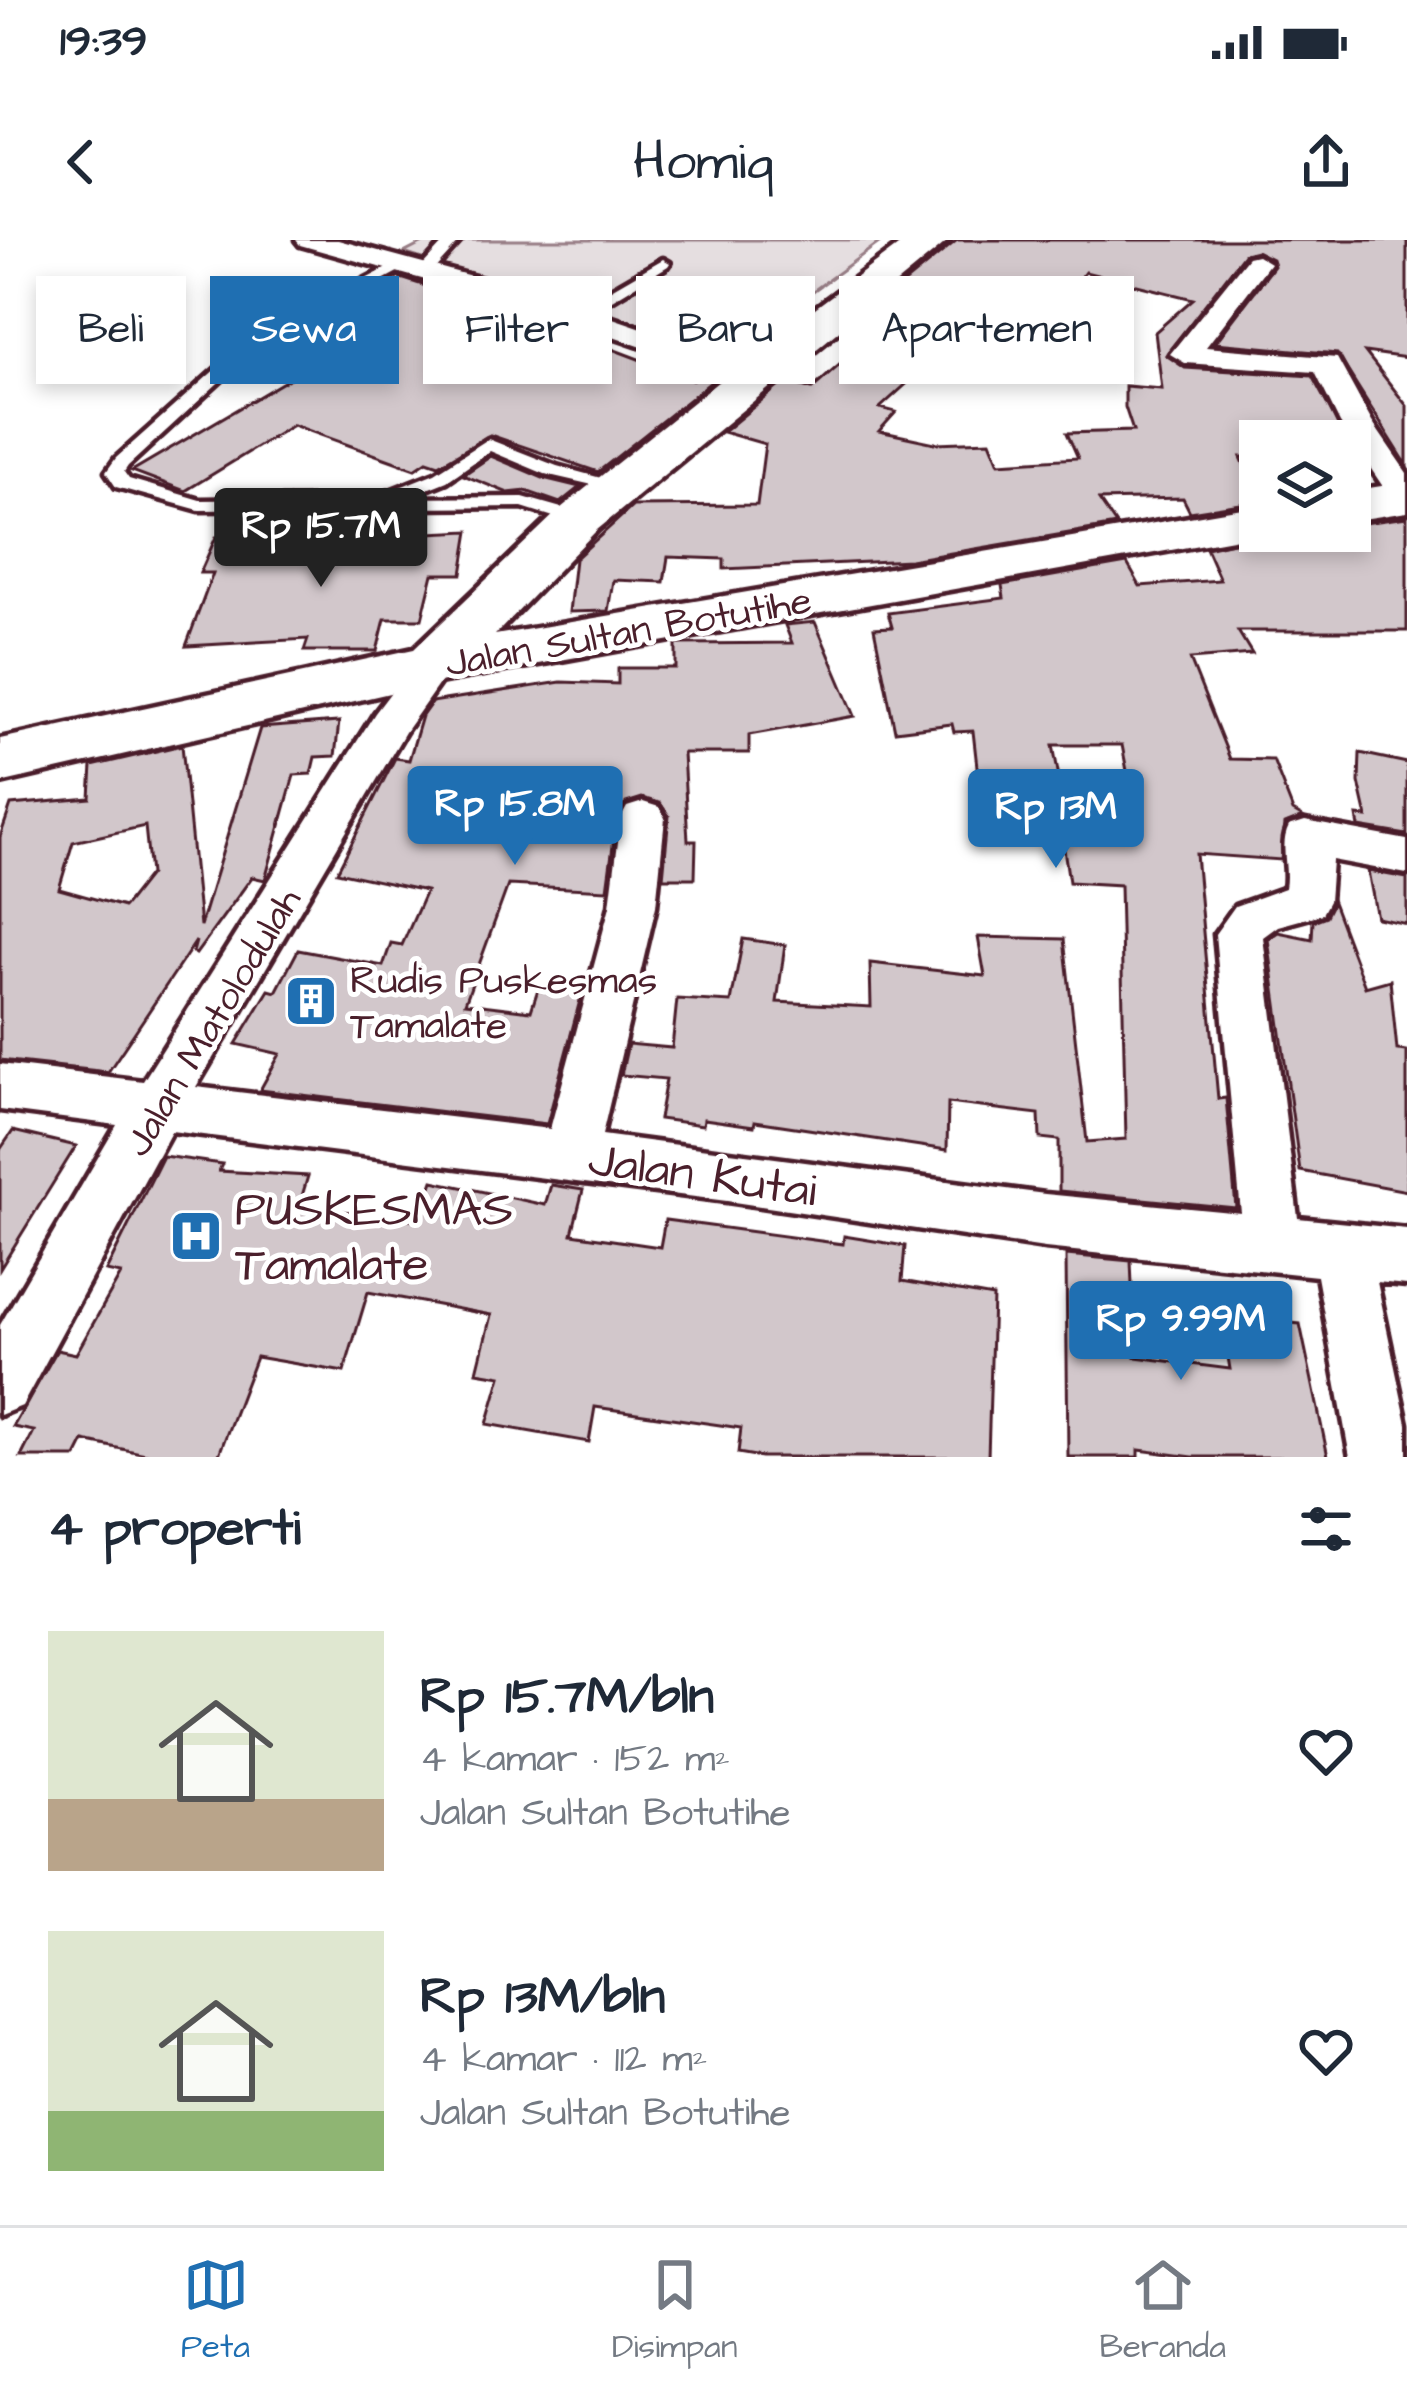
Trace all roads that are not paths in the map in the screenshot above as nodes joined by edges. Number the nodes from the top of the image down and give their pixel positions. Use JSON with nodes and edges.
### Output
{"nodes":[{"id":1,"x":309,"y":240,"type":"edge"},
{"id":2,"x":454,"y":240,"type":"edge"},
{"id":3,"x":930,"y":240,"type":"edge"},
{"id":4,"x":663,"y":263,"type":"dead end"},
{"id":5,"x":1257,"y":263,"type":"dead end"},
{"id":6,"x":414,"y":267,"type":"junction"},
{"id":7,"x":444,"y":276,"type":"edge"},
{"id":8,"x":612,"y":294,"type":"edge"},
{"id":9,"x":815,"y":328,"type":"edge"},
{"id":10,"x":743,"y":384,"type":"edge"},
{"id":11,"x":551,"y":470,"type":"junction"},
{"id":12,"x":617,"y":488,"type":"junction"},
{"id":13,"x":1407,"y":497,"type":"edge"},
{"id":14,"x":523,"y":502,"type":"junction"},
{"id":15,"x":1371,"y":503,"type":"edge"},
{"id":16,"x":372,"y":504,"type":"junction"},
{"id":17,"x":579,"y":519,"type":"junction"},
{"id":18,"x":1239,"y":524,"type":"edge"},
{"id":19,"x":433,"y":664,"type":"junction"},
{"id":20,"x":0,"y":761,"type":"edge"},
{"id":21,"x":643,"y":818,"type":"dead end"},
{"id":22,"x":1407,"y":857,"type":"edge"},
{"id":23,"x":0,"y":1087,"type":"edge"},
{"id":24,"x":157,"y":1105,"type":"junction"},
{"id":25,"x":570,"y":1156,"type":"junction"},
{"id":26,"x":1272,"y":1242,"type":"junction"},
{"id":27,"x":1341,"y":1249,"type":"junction"},
{"id":28,"x":1407,"y":1257,"type":"edge"},
{"id":29,"x":0,"y":1384,"type":"edge"},
{"id":30,"x":1382,"y":1457,"type":"edge"}],
"edges":[{"from":1,"to":6,"type":"street"},
{"from":2,"to":6,"type":"lane"},
{"from":3,"to":9,"type":"main road"},
{"from":4,"to":8,"type":"lane"},
{"from":5,"to":13,"type":"street"},
{"from":6,"to":7,"type":"street"},
{"from":6,"to":16,"type":"lane"},
{"from":10,"to":12,"type":"main road"},
{"from":11,"to":12,"type":"lane"},
{"from":11,"to":14,"type":"lane"},
{"from":11,"to":16,"type":"lane"},
{"from":12,"to":17,"type":"main road"},
{"from":13,"to":15,"type":"main road"},
{"from":14,"to":16,"type":"lane"},
{"from":14,"to":17,"type":"lane"},
{"from":17,"to":19,"type":"main road"},
{"from":18,"to":19,"type":"main road","name":"Jalan Sultan Botutihe"},
{"from":19,"to":20,"type":"main road","name":"Jalan Sultan Botutihe"},
{"from":19,"to":24,"type":"street","name":"Jalan Matolodulah"},
{"from":21,"to":25,"type":"street"},
{"from":22,"to":26,"type":"street"},
{"from":23,"to":24,"type":"street","name":"Jalan Kutai"},
{"from":24,"to":25,"type":"street","name":"Jalan Kutai"},
{"from":24,"to":29,"type":"street","name":"Jalan Matolodulah"},
{"from":25,"to":26,"type":"street","name":"Jalan Kutai"},
{"from":26,"to":27,"type":"street","name":"Jalan Kutai"},
{"from":27,"to":28,"type":"street","name":"Jalan Kutai"},
{"from":27,"to":30,"type":"street"}]}
